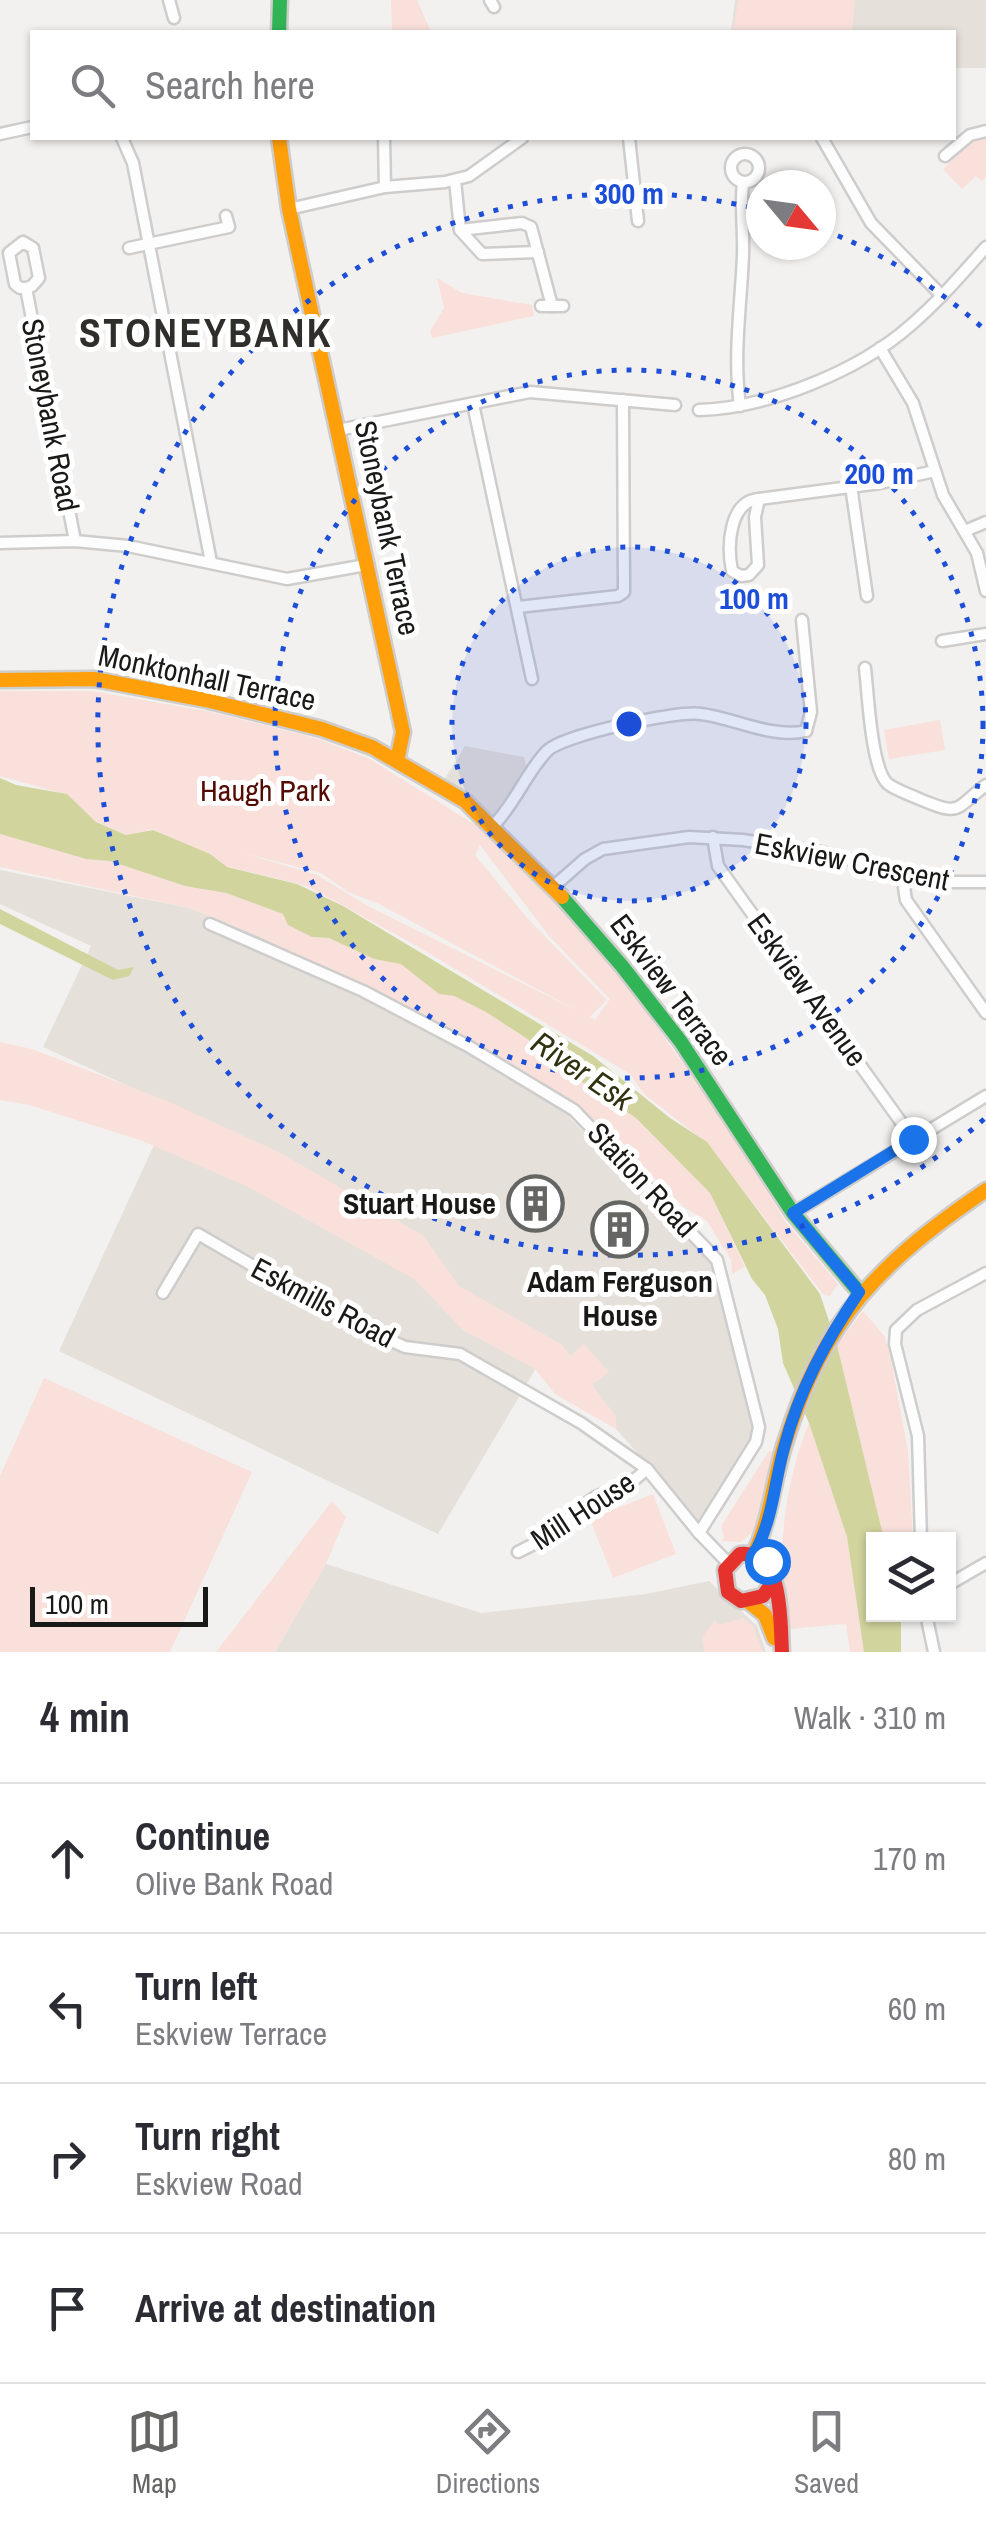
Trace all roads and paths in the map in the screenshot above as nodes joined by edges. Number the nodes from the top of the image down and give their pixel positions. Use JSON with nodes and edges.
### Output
{"nodes":[{"id":1,"x":170,"y":0,"type":"edge"},
{"id":2,"x":280,"y":0,"type":"edge"},
{"id":3,"x":174,"y":18,"type":"dead end"},
{"id":4,"x":279,"y":30,"type":"edge"},
{"id":5,"x":30,"y":127,"type":"edge"},
{"id":6,"x":986,"y":131,"type":"edge"},
{"id":7,"x":0,"y":134,"type":"edge"},
{"id":8,"x":123,"y":140,"type":"edge"},
{"id":9,"x":278,"y":140,"type":"edge"},
{"id":10,"x":384,"y":140,"type":"edge"},
{"id":11,"x":519,"y":140,"type":"edge"},
{"id":12,"x":629,"y":140,"type":"edge"},
{"id":13,"x":823,"y":140,"type":"edge"},
{"id":14,"x":950,"y":154,"type":"dead end"},
{"id":15,"x":455,"y":180,"type":"junction"},
{"id":16,"x":743,"y":183,"type":"dead end"},
{"id":17,"x":386,"y":187,"type":"junction"},
{"id":18,"x":290,"y":209,"type":"junction"},
{"id":19,"x":634,"y":214,"type":"dead end"},
{"id":20,"x":226,"y":216,"type":"dead end"},
{"id":21,"x":460,"y":230,"type":"junction"},
{"id":22,"x":149,"y":244,"type":"junction"},
{"id":23,"x":986,"y":246,"type":"edge"},
{"id":24,"x":128,"y":248,"type":"dead end"},
{"id":25,"x":538,"y":252,"type":"junction"},
{"id":26,"x":26,"y":288,"type":"dead end"},
{"id":27,"x":942,"y":296,"type":"junction"},
{"id":28,"x":552,"y":306,"type":"dead end"},
{"id":29,"x":880,"y":348,"type":"junction"},
{"id":30,"x":623,"y":400,"type":"junction"},
{"id":31,"x":473,"y":404,"type":"junction"},
{"id":32,"x":674,"y":405,"type":"dead end"},
{"id":33,"x":740,"y":406,"type":"junction"},
{"id":34,"x":699,"y":410,"type":"dead end"},
{"id":35,"x":338,"y":430,"type":"junction"},
{"id":36,"x":935,"y":471,"type":"junction"},
{"id":37,"x":851,"y":486,"type":"junction"},
{"id":38,"x":760,"y":499,"type":"junction"},
{"id":39,"x":986,"y":522,"type":"edge"},
{"id":40,"x":965,"y":530,"type":"junction"},
{"id":41,"x":75,"y":541,"type":"junction"},
{"id":42,"x":0,"y":543,"type":"edge"},
{"id":43,"x":211,"y":562,"type":"junction"},
{"id":44,"x":366,"y":565,"type":"junction"},
{"id":45,"x":986,"y":591,"type":"edge"},
{"id":46,"x":866,"y":596,"type":"dead end"},
{"id":47,"x":518,"y":607,"type":"junction"},
{"id":48,"x":802,"y":620,"type":"dead end"},
{"id":49,"x":986,"y":634,"type":"edge"},
{"id":50,"x":942,"y":641,"type":"dead end"},
{"id":51,"x":866,"y":668,"type":"dead end"},
{"id":52,"x":532,"y":679,"type":"dead end"},
{"id":53,"x":0,"y":680,"type":"edge"},
{"id":54,"x":398,"y":760,"type":"junction"},
{"id":55,"x":986,"y":786,"type":"edge"},
{"id":56,"x":493,"y":826,"type":"junction"},
{"id":57,"x":713,"y":837,"type":"junction"},
{"id":58,"x":902,"y":874,"type":"junction"},
{"id":59,"x":986,"y":882,"type":"edge"},
{"id":60,"x":553,"y":887,"type":"junction"},
{"id":61,"x":210,"y":924,"type":"dead end"},
{"id":62,"x":986,"y":1013,"type":"edge"},
{"id":63,"x":986,"y":1096,"type":"edge"},
{"id":64,"x":913,"y":1139,"type":"junction"},
{"id":65,"x":986,"y":1190,"type":"edge"},
{"id":66,"x":793,"y":1213,"type":"junction"},
{"id":67,"x":986,"y":1273,"type":"edge"},
{"id":68,"x":859,"y":1292,"type":"junction"},
{"id":69,"x":163,"y":1293,"type":"dead end"},
{"id":70,"x":647,"y":1469,"type":"junction"},
{"id":71,"x":921,"y":1532,"type":"edge"},
{"id":72,"x":699,"y":1533,"type":"junction"},
{"id":73,"x":518,"y":1552,"type":"dead end"},
{"id":74,"x":754,"y":1554,"type":"junction"},
{"id":75,"x":728,"y":1563,"type":"junction"},
{"id":76,"x":986,"y":1563,"type":"edge"},
{"id":77,"x":956,"y":1580,"type":"edge"},
{"id":78,"x":772,"y":1583,"type":"junction"},
{"id":79,"x":748,"y":1602,"type":"junction"},
{"id":80,"x":928,"y":1622,"type":"edge"},
{"id":81,"x":781,"y":1652,"type":"edge"},
{"id":82,"x":934,"y":1652,"type":"edge"}],
"edges":[{"from":1,"to":3,"type":"street"},
{"from":2,"to":4,"type":"main road"},
{"from":5,"to":7,"type":"street"},
{"from":6,"to":14,"type":"street"},
{"from":8,"to":22,"type":"street"},
{"from":9,"to":18,"type":"main road","name":"Stoneybank Terrace"},
{"from":10,"to":17,"type":"street"},
{"from":11,"to":15,"type":"street"},
{"from":12,"to":19,"type":"street"},
{"from":13,"to":27,"type":"street"},
{"from":15,"to":17,"type":"street"},
{"from":15,"to":21,"type":"street"},
{"from":16,"to":33,"type":"street"},
{"from":17,"to":18,"type":"street"},
{"from":18,"to":35,"type":"main road","name":"Stoneybank Terrace"},
{"from":20,"to":22,"type":"street"},
{"from":21,"to":25,"type":"street"},
{"from":21,"to":25,"type":"street"},
{"from":22,"to":24,"type":"street"},
{"from":22,"to":43,"type":"street"},
{"from":23,"to":27,"type":"street"},
{"from":25,"to":28,"type":"street"},
{"from":26,"to":41,"type":"street","name":"Stoneybank Road"},
{"from":27,"to":29,"type":"street"},
{"from":29,"to":33,"type":"street"},
{"from":29,"to":36,"type":"street"},
{"from":30,"to":31,"type":"street"},
{"from":30,"to":32,"type":"street"},
{"from":30,"to":47,"type":"street"},
{"from":31,"to":35,"type":"street"},
{"from":31,"to":47,"type":"street"},
{"from":33,"to":34,"type":"street"},
{"from":35,"to":44,"type":"main road","name":"Stoneybank Terrace"},
{"from":36,"to":37,"type":"street"},
{"from":36,"to":40,"type":"street"},
{"from":37,"to":38,"type":"street"},
{"from":37,"to":46,"type":"street"},
{"from":38,"to":38,"type":"street"},
{"from":39,"to":40,"type":"street"},
{"from":40,"to":45,"type":"street"},
{"from":41,"to":42,"type":"street"},
{"from":41,"to":43,"type":"street"},
{"from":43,"to":44,"type":"street"},
{"from":44,"to":54,"type":"main road","name":"Stoneybank Terrace"},
{"from":47,"to":52,"type":"street"},
{"from":48,"to":56,"type":"street"},
{"from":49,"to":50,"type":"street"},
{"from":51,"to":55,"type":"street"},
{"from":53,"to":54,"type":"main road","name":"Monktonhall Terrace"},
{"from":54,"to":56,"type":"main road","name":"Eskview Terrace"},
{"from":56,"to":60,"type":"main road","name":"Eskview Terrace"},
{"from":57,"to":58,"type":"street","name":"Eskview Crescent"},
{"from":57,"to":60,"type":"street","name":"Eskview Crescent"},
{"from":57,"to":64,"type":"street","name":"Eskview Avenue"},
{"from":58,"to":59,"type":"street","name":"Eskview Crescent"},
{"from":58,"to":62,"type":"street"},
{"from":60,"to":66,"type":"main road","name":"Eskview Terrace"},
{"from":61,"to":72,"type":"street","name":"Station Road"},
{"from":63,"to":64,"type":"street"},
{"from":64,"to":66,"type":"street"},
{"from":65,"to":68,"type":"main road"},
{"from":66,"to":68,"type":"main road","name":"Eskview Terrace"},
{"from":67,"to":71,"type":"street"},
{"from":68,"to":74,"type":"main road"},
{"from":69,"to":70,"type":"street","name":"Eskmills Road"},
{"from":70,"to":72,"type":"street","name":"Eskmills Road"},
{"from":70,"to":73,"type":"street","name":"Mill House"},
{"from":72,"to":75,"type":"street"},
{"from":74,"to":75,"type":"main road"},
{"from":74,"to":78,"type":"main road"},
{"from":75,"to":79,"type":"main road"},
{"from":76,"to":77,"type":"street"},
{"from":78,"to":79,"type":"main road"},
{"from":78,"to":81,"type":"main road"},
{"from":79,"to":81,"type":"main road"},
{"from":80,"to":82,"type":"street"}]}
